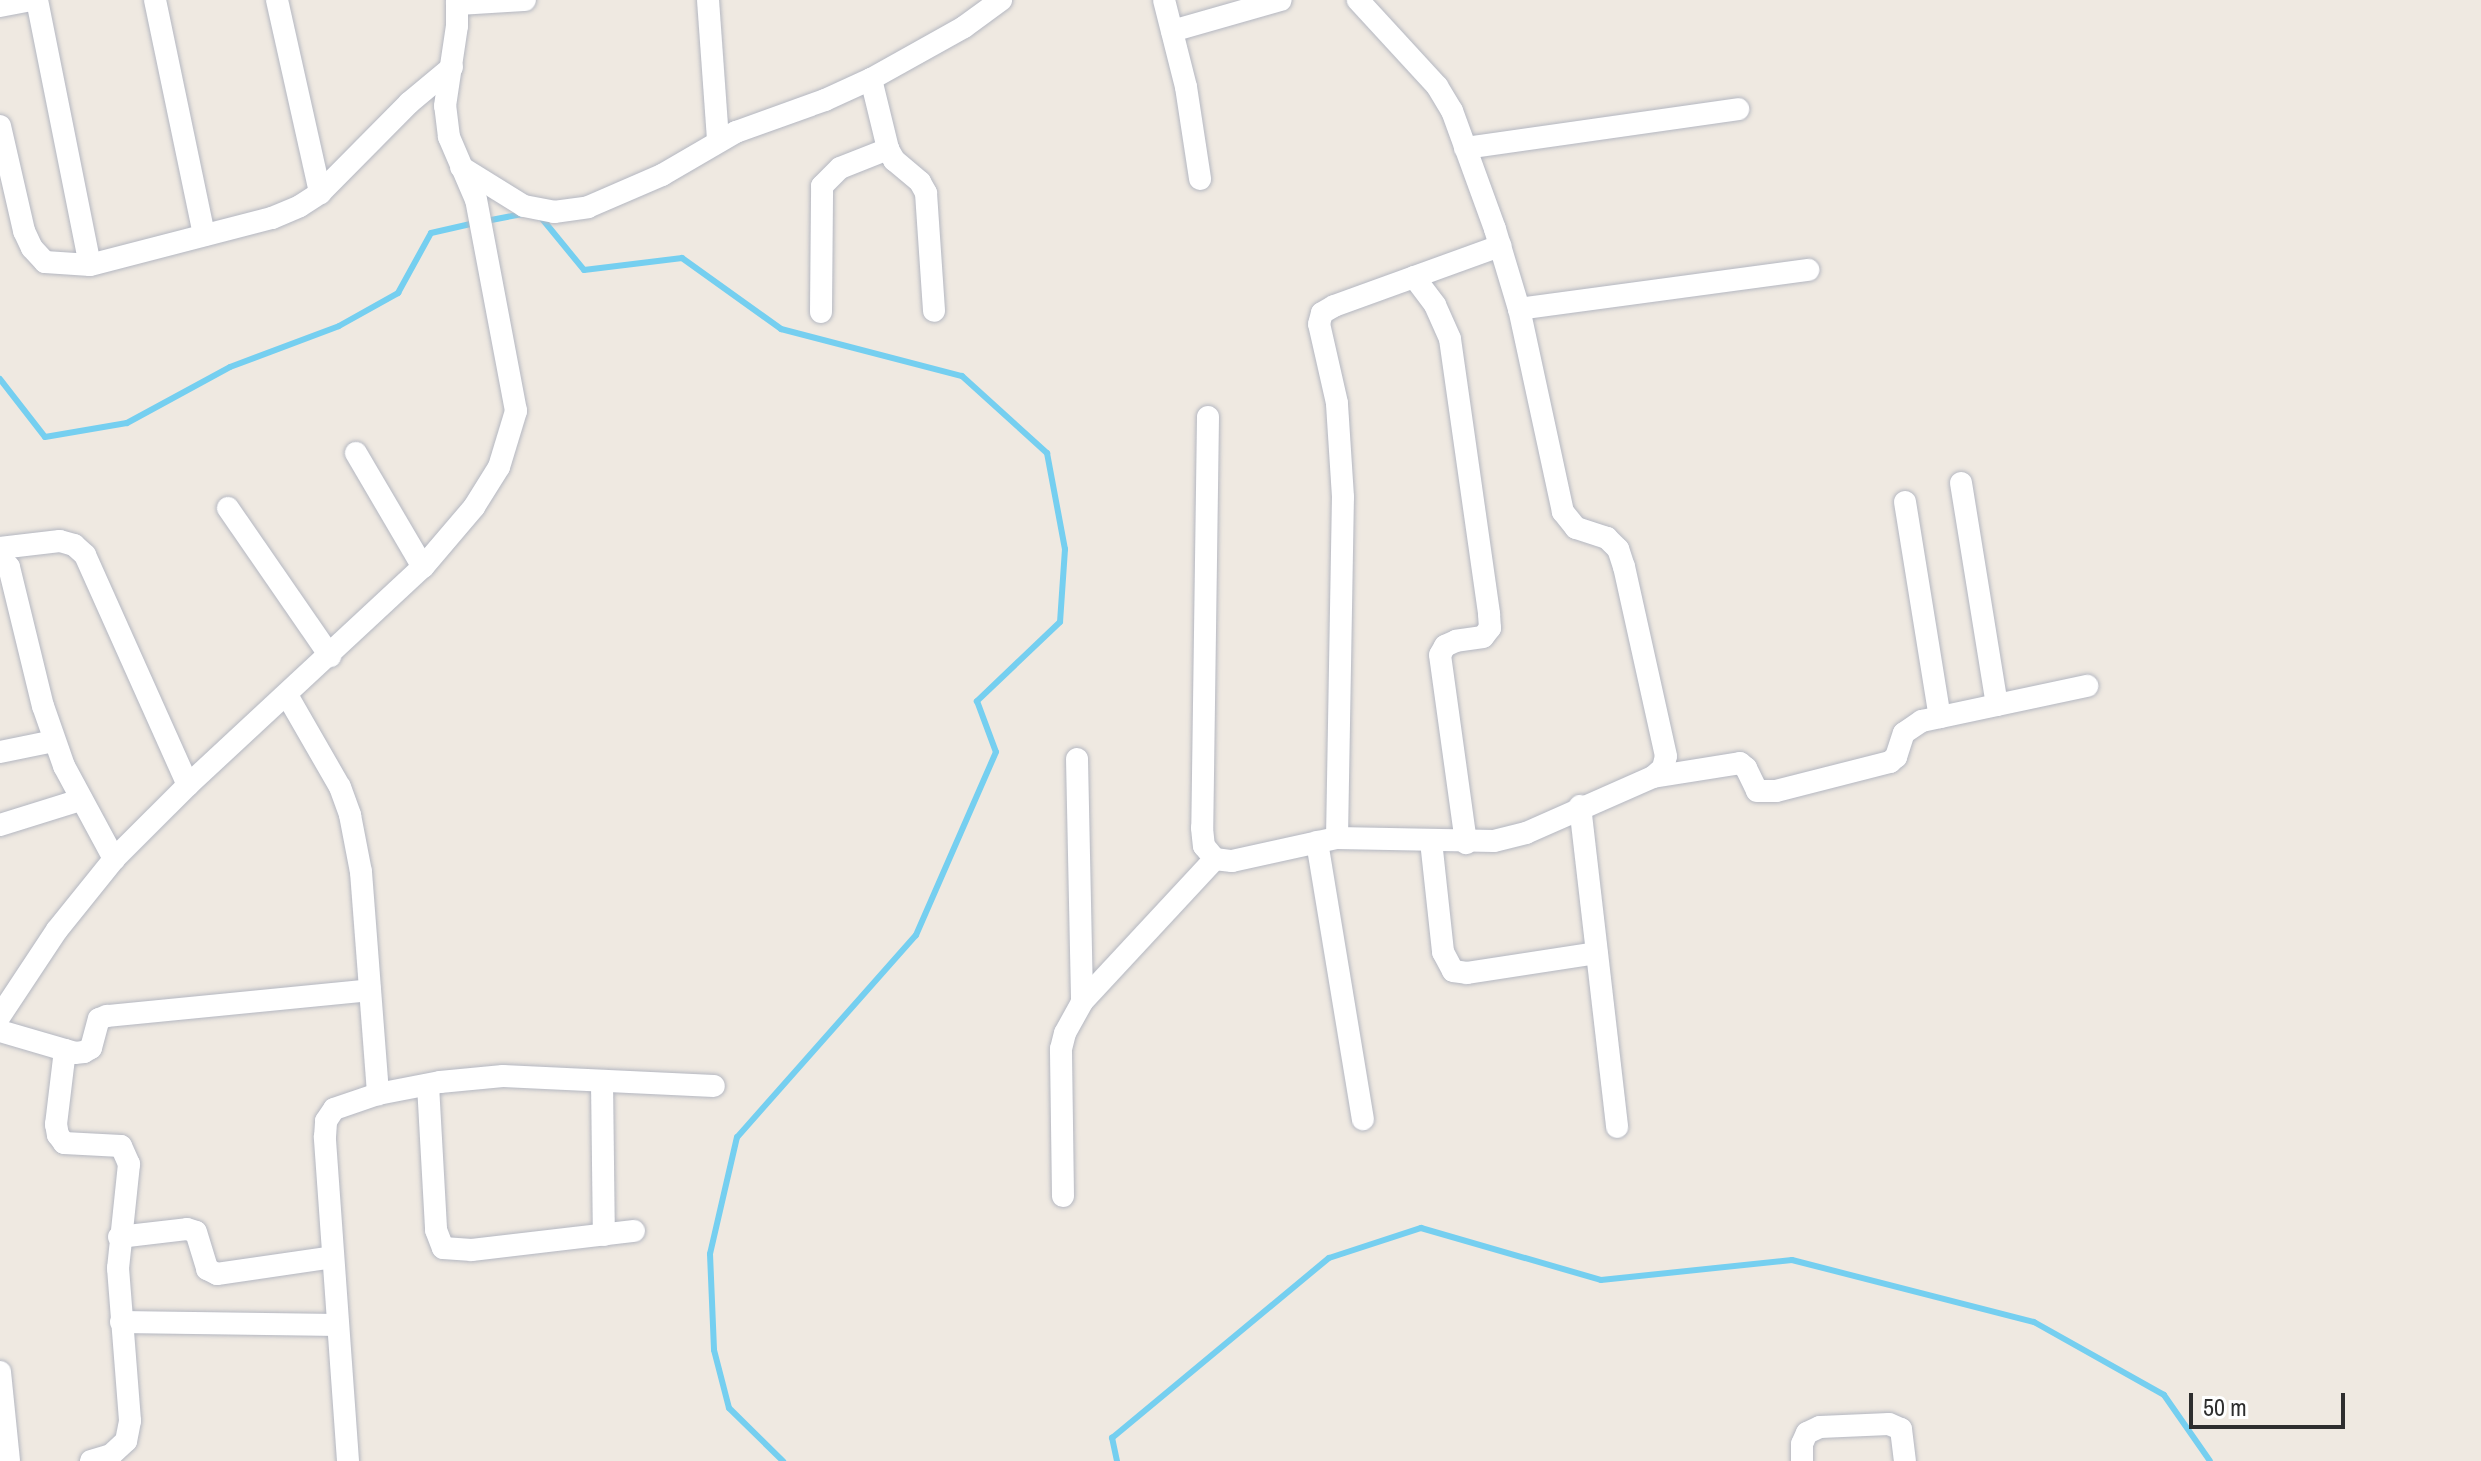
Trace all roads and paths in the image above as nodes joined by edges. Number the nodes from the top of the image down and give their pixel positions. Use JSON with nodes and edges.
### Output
{"nodes":[{"id":1,"x":34,"y":0,"type":"edge"},
{"id":2,"x":155,"y":0,"type":"edge"},
{"id":3,"x":277,"y":0,"type":"edge"},
{"id":4,"x":525,"y":0,"type":"edge"},
{"id":5,"x":708,"y":0,"type":"edge"},
{"id":6,"x":1001,"y":0,"type":"edge"},
{"id":7,"x":1164,"y":0,"type":"edge"},
{"id":8,"x":1281,"y":0,"type":"edge"},
{"id":9,"x":1358,"y":0,"type":"edge"},
{"id":10,"x":457,"y":2,"type":"edge"},
{"id":11,"x":0,"y":6,"type":"edge"},
{"id":12,"x":1172,"y":31,"type":"junction"},
{"id":13,"x":452,"y":67,"type":"junction"},
{"id":14,"x":871,"y":79,"type":"junction"},
{"id":15,"x":1738,"y":109,"type":"dead end"},
{"id":16,"x":0,"y":126,"type":"edge"},
{"id":17,"x":718,"y":141,"type":"junction"},
{"id":18,"x":1465,"y":148,"type":"junction"},
{"id":19,"x":888,"y":149,"type":"junction"},
{"id":20,"x":460,"y":166,"type":"junction"},
{"id":21,"x":1200,"y":179,"type":"dead end"},
{"id":22,"x":320,"y":193,"type":"junction"},
{"id":23,"x":204,"y":235,"type":"junction"},
{"id":24,"x":1500,"y":246,"type":"junction"},
{"id":25,"x":90,"y":265,"type":"junction"},
{"id":26,"x":1808,"y":270,"type":"dead end"},
{"id":27,"x":1414,"y":277,"type":"junction"},
{"id":28,"x":1519,"y":309,"type":"junction"},
{"id":29,"x":934,"y":311,"type":"dead end"},
{"id":30,"x":821,"y":312,"type":"dead end"},
{"id":31,"x":1208,"y":417,"type":"dead end"},
{"id":32,"x":356,"y":453,"type":"dead end"},
{"id":33,"x":1961,"y":483,"type":"dead end"},
{"id":34,"x":1905,"y":502,"type":"dead end"},
{"id":35,"x":228,"y":508,"type":"dead end"},
{"id":36,"x":0,"y":548,"type":"edge"},
{"id":37,"x":0,"y":556,"type":"edge"},
{"id":38,"x":423,"y":567,"type":"junction"},
{"id":39,"x":330,"y":656,"type":"junction"},
{"id":40,"x":2087,"y":686,"type":"dead end"},
{"id":41,"x":287,"y":695,"type":"junction"},
{"id":42,"x":1997,"y":705,"type":"junction"},
{"id":43,"x":1940,"y":717,"type":"junction"},
{"id":44,"x":54,"y":741,"type":"junction"},
{"id":45,"x":0,"y":752,"type":"edge"},
{"id":46,"x":1077,"y":759,"type":"dead end"},
{"id":47,"x":1653,"y":777,"type":"junction"},
{"id":48,"x":188,"y":785,"type":"junction"},
{"id":49,"x":80,"y":800,"type":"junction"},
{"id":50,"x":1580,"y":806,"type":"junction"},
{"id":51,"x":0,"y":825,"type":"edge"},
{"id":52,"x":1327,"y":840,"type":"junction"},
{"id":53,"x":1431,"y":841,"type":"junction"},
{"id":54,"x":1466,"y":843,"type":"junction"},
{"id":55,"x":114,"y":859,"type":"junction"},
{"id":56,"x":1215,"y":859,"type":"junction"},
{"id":57,"x":1596,"y":953,"type":"junction"},
{"id":58,"x":370,"y":990,"type":"junction"},
{"id":59,"x":1082,"y":1002,"type":"junction"},
{"id":60,"x":0,"y":1016,"type":"edge"},
{"id":61,"x":0,"y":1031,"type":"edge"},
{"id":62,"x":65,"y":1050,"type":"junction"},
{"id":63,"x":602,"y":1081,"type":"junction"},
{"id":64,"x":428,"y":1085,"type":"junction"},
{"id":65,"x":714,"y":1086,"type":"dead end"},
{"id":66,"x":378,"y":1094,"type":"junction"},
{"id":67,"x":1363,"y":1119,"type":"dead end"},
{"id":68,"x":1617,"y":1127,"type":"dead end"},
{"id":69,"x":1063,"y":1196,"type":"dead end"},
{"id":70,"x":634,"y":1231,"type":"dead end"},
{"id":71,"x":604,"y":1235,"type":"junction"},
{"id":72,"x":119,"y":1237,"type":"junction"},
{"id":73,"x":333,"y":1257,"type":"junction"},
{"id":74,"x":121,"y":1322,"type":"junction"},
{"id":75,"x":338,"y":1325,"type":"junction"},
{"id":76,"x":0,"y":1372,"type":"edge"},
{"id":77,"x":105,"y":1459,"type":"edge"},
{"id":78,"x":9,"y":1461,"type":"edge"},
{"id":79,"x":348,"y":1461,"type":"edge"},
{"id":80,"x":1802,"y":1461,"type":"edge"},
{"id":81,"x":1905,"y":1461,"type":"edge"}],
"edges":[{"from":1,"to":11,"type":"street"},
{"from":1,"to":25,"type":"street"},
{"from":2,"to":23,"type":"street"},
{"from":3,"to":22,"type":"street"},
{"from":4,"to":10,"type":"street"},
{"from":5,"to":17,"type":"street"},
{"from":6,"to":14,"type":"street"},
{"from":7,"to":12,"type":"street"},
{"from":8,"to":12,"type":"street"},
{"from":9,"to":18,"type":"street"},
{"from":10,"to":13,"type":"street"},
{"from":12,"to":21,"type":"street"},
{"from":13,"to":20,"type":"street"},
{"from":13,"to":22,"type":"street"},
{"from":14,"to":17,"type":"street"},
{"from":14,"to":19,"type":"street"},
{"from":15,"to":18,"type":"street"},
{"from":16,"to":25,"type":"street"},
{"from":17,"to":20,"type":"street"},
{"from":18,"to":24,"type":"street"},
{"from":19,"to":29,"type":"street"},
{"from":19,"to":30,"type":"street"},
{"from":20,"to":38,"type":"street"},
{"from":22,"to":23,"type":"street"},
{"from":23,"to":25,"type":"street"},
{"from":24,"to":27,"type":"street"},
{"from":24,"to":28,"type":"street"},
{"from":26,"to":28,"type":"street"},
{"from":27,"to":52,"type":"street"},
{"from":27,"to":54,"type":"street"},
{"from":28,"to":47,"type":"street"},
{"from":31,"to":56,"type":"street"},
{"from":32,"to":38,"type":"street"},
{"from":33,"to":42,"type":"street"},
{"from":34,"to":43,"type":"street"},
{"from":35,"to":39,"type":"street"},
{"from":36,"to":48,"type":"street"},
{"from":37,"to":44,"type":"street"},
{"from":38,"to":39,"type":"street"},
{"from":39,"to":41,"type":"street"},
{"from":40,"to":42,"type":"street"},
{"from":41,"to":48,"type":"street"},
{"from":41,"to":58,"type":"street"},
{"from":42,"to":43,"type":"street"},
{"from":43,"to":47,"type":"street"},
{"from":44,"to":45,"type":"street"},
{"from":44,"to":49,"type":"street"},
{"from":46,"to":59,"type":"street"},
{"from":47,"to":50,"type":"street"},
{"from":48,"to":55,"type":"street"},
{"from":49,"to":51,"type":"street"},
{"from":49,"to":55,"type":"street"},
{"from":50,"to":54,"type":"street"},
{"from":50,"to":57,"type":"street"},
{"from":52,"to":53,"type":"street"},
{"from":52,"to":56,"type":"street"},
{"from":52,"to":67,"type":"street"},
{"from":53,"to":54,"type":"street"},
{"from":53,"to":57,"type":"street"},
{"from":55,"to":60,"type":"street"},
{"from":56,"to":59,"type":"street"},
{"from":57,"to":68,"type":"street"},
{"from":58,"to":62,"type":"street"},
{"from":58,"to":66,"type":"street"},
{"from":59,"to":69,"type":"street"},
{"from":61,"to":62,"type":"street"},
{"from":62,"to":72,"type":"street"},
{"from":63,"to":64,"type":"street"},
{"from":63,"to":65,"type":"street"},
{"from":63,"to":71,"type":"street"},
{"from":64,"to":66,"type":"street"},
{"from":64,"to":71,"type":"street"},
{"from":66,"to":73,"type":"street"},
{"from":70,"to":71,"type":"street"},
{"from":72,"to":73,"type":"street"},
{"from":72,"to":74,"type":"street"},
{"from":73,"to":75,"type":"street"},
{"from":74,"to":75,"type":"street"},
{"from":74,"to":77,"type":"street"},
{"from":75,"to":79,"type":"street"},
{"from":76,"to":78,"type":"street"},
{"from":80,"to":81,"type":"street"}]}
